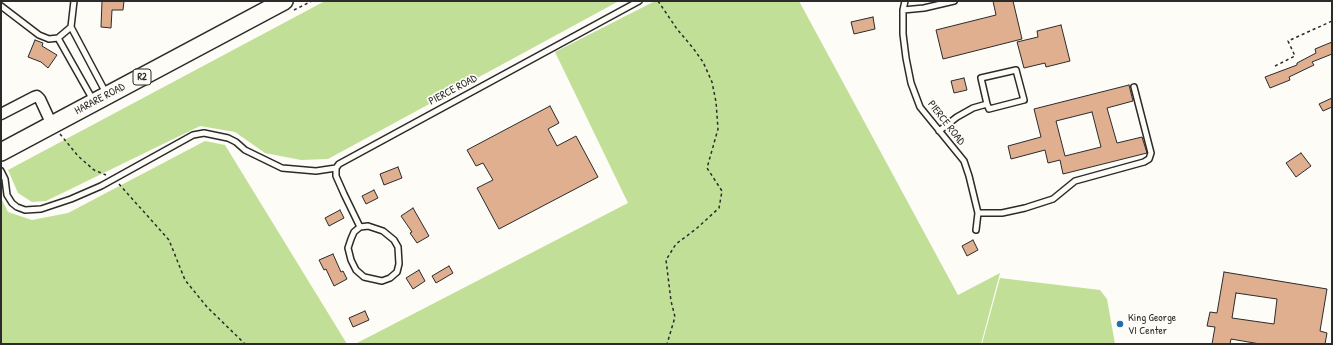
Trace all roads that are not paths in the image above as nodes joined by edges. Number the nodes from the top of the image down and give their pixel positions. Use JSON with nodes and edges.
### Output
{"nodes":[{"id":1,"x":74,"y":1,"type":"edge"},
{"id":2,"x":284,"y":1,"type":"edge"},
{"id":3,"x":639,"y":1,"type":"edge"},
{"id":4,"x":905,"y":1,"type":"edge"},
{"id":5,"x":954,"y":1,"type":"edge"},
{"id":6,"x":1,"y":6,"type":"edge"},
{"id":7,"x":903,"y":10,"type":"junction"},
{"id":8,"x":71,"y":27,"type":"junction"},
{"id":9,"x":58,"y":38,"type":"junction"},
{"id":10,"x":1134,"y":87,"type":"dead end"},
{"id":11,"x":101,"y":99,"type":"junction"},
{"id":12,"x":987,"y":104,"type":"junction"},
{"id":13,"x":1,"y":114,"type":"edge"},
{"id":14,"x":52,"y":125,"type":"junction"},
{"id":15,"x":939,"y":131,"type":"junction"},
{"id":16,"x":1,"y":152,"type":"edge"},
{"id":17,"x":336,"y":168,"type":"junction"},
{"id":18,"x":1,"y":171,"type":"edge"},
{"id":19,"x":978,"y":213,"type":"junction"},
{"id":20,"x":360,"y":227,"type":"junction"},
{"id":21,"x":976,"y":230,"type":"dead end"}],
"edges":[{"from":1,"to":8,"type":"lane"},
{"from":2,"to":11,"type":"highway","name":"HARARE ROAD","number":"R2"},
{"from":3,"to":17,"type":"lane","name":"PIERCE ROAD"},
{"from":4,"to":7,"type":"lane","name":"PIERCE ROAD"},
{"from":5,"to":7,"type":"lane"},
{"from":6,"to":9,"type":"lane"},
{"from":7,"to":15,"type":"lane","name":"PIERCE ROAD"},
{"from":8,"to":9,"type":"lane"},
{"from":8,"to":11,"type":"lane"},
{"from":9,"to":11,"type":"lane"},
{"from":10,"to":19,"type":"lane"},
{"from":11,"to":14,"type":"highway","name":"HARARE ROAD","number":"R2"},
{"from":12,"to":12,"type":"lane"},
{"from":12,"to":15,"type":"lane"},
{"from":13,"to":14,"type":"street"},
{"from":14,"to":16,"type":"highway","name":"HARARE ROAD","number":"R2"},
{"from":15,"to":19,"type":"lane","name":"PIERCE ROAD"},
{"from":17,"to":18,"type":"lane"},
{"from":17,"to":20,"type":"lane"},
{"from":19,"to":21,"type":"lane","name":"PIERCE ROAD"},
{"from":20,"to":20,"type":"lane"}]}
